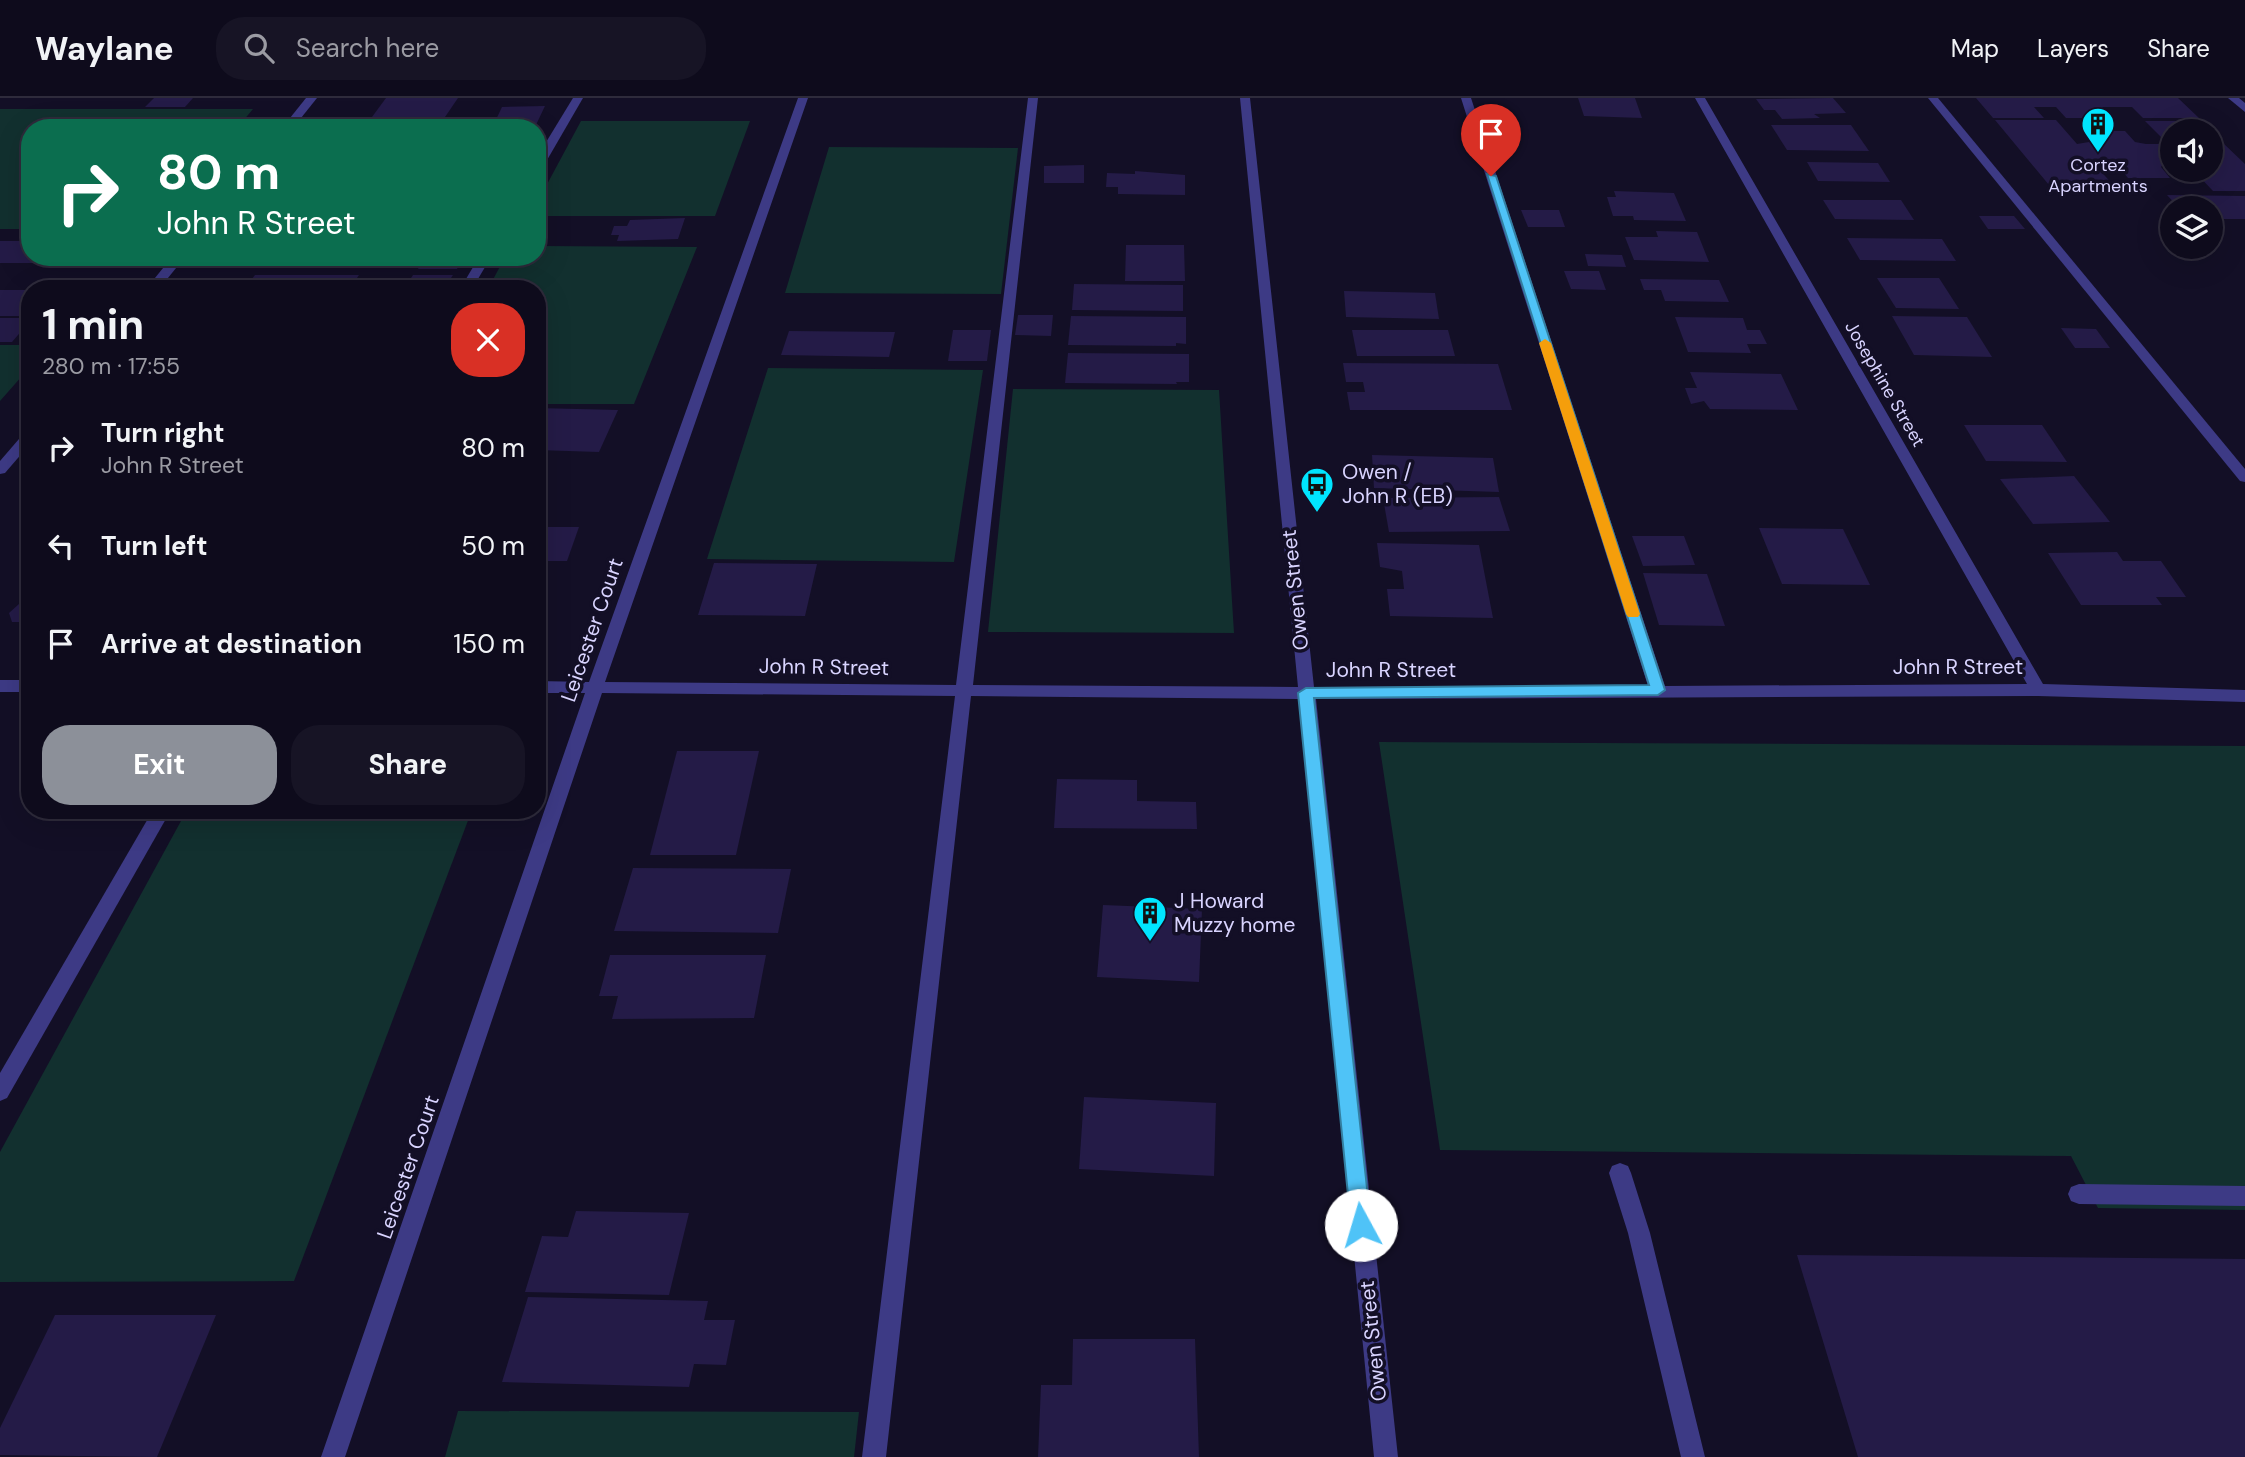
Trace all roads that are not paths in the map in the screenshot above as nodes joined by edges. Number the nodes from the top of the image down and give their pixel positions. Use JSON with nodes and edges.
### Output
{"nodes":[{"id":1,"x":312,"y":98,"type":"edge"},
{"id":2,"x":578,"y":98,"type":"edge"},
{"id":3,"x":803,"y":98,"type":"edge"},
{"id":4,"x":1033,"y":98,"type":"edge"},
{"id":5,"x":1245,"y":98,"type":"edge"},
{"id":6,"x":1466,"y":98,"type":"edge"},
{"id":7,"x":1700,"y":98,"type":"edge"},
{"id":8,"x":1933,"y":98,"type":"edge"},
{"id":9,"x":2233,"y":98,"type":"edge"},
{"id":10,"x":2245,"y":109,"type":"edge"},
{"id":11,"x":295,"y":119,"type":"edge"},
{"id":12,"x":546,"y":152,"type":"edge"},
{"id":13,"x":171,"y":266,"type":"edge"},
{"id":14,"x":160,"y":280,"type":"edge"},
{"id":15,"x":21,"y":446,"type":"edge"},
{"id":16,"x":0,"y":470,"type":"edge"},
{"id":17,"x":2245,"y":478,"type":"edge"},
{"id":18,"x":0,"y":686,"type":"edge"},
{"id":19,"x":21,"y":686,"type":"edge"},
{"id":20,"x":546,"y":687,"type":"edge"},
{"id":21,"x":596,"y":687,"type":"junction"},
{"id":22,"x":1658,"y":690,"type":"junction"},
{"id":23,"x":2038,"y":690,"type":"junction"},
{"id":24,"x":966,"y":691,"type":"junction"},
{"id":25,"x":1306,"y":693,"type":"junction"},
{"id":26,"x":2245,"y":696,"type":"edge"},
{"id":27,"x":157,"y":819,"type":"edge"},
{"id":28,"x":0,"y":1092,"type":"edge"},
{"id":29,"x":1620,"y":1173,"type":"dead end"},
{"id":30,"x":2079,"y":1194,"type":"dead end"},
{"id":31,"x":2245,"y":1196,"type":"edge"},
{"id":32,"x":333,"y":1457,"type":"edge"},
{"id":33,"x":874,"y":1457,"type":"edge"},
{"id":34,"x":1386,"y":1457,"type":"edge"},
{"id":35,"x":1693,"y":1457,"type":"edge"}],
"edges":[{"from":1,"to":11,"type":"street"},
{"from":2,"to":12,"type":"street"},
{"from":3,"to":21,"type":"street","name":"Leicester Court"},
{"from":4,"to":24,"type":"street"},
{"from":5,"to":25,"type":"street","name":"Owen Street"},
{"from":6,"to":22,"type":"street"},
{"from":7,"to":23,"type":"street","name":"Josephine Street"},
{"from":8,"to":17,"type":"street"},
{"from":9,"to":10,"type":"street"},
{"from":13,"to":14,"type":"street"},
{"from":15,"to":16,"type":"street"},
{"from":18,"to":19,"type":"street"},
{"from":20,"to":21,"type":"street","name":"John R Street"},
{"from":21,"to":24,"type":"street","name":"John R Street"},
{"from":21,"to":32,"type":"street","name":"Leicester Court"},
{"from":22,"to":23,"type":"street","name":"John R Street"},
{"from":22,"to":25,"type":"street","name":"John R Street"},
{"from":23,"to":26,"type":"street","name":"John R Street"},
{"from":24,"to":25,"type":"street","name":"John R Street"},
{"from":24,"to":33,"type":"street"},
{"from":25,"to":34,"type":"street","name":"Owen Street"},
{"from":27,"to":28,"type":"street"},
{"from":29,"to":35,"type":"street"},
{"from":30,"to":31,"type":"street"}]}
